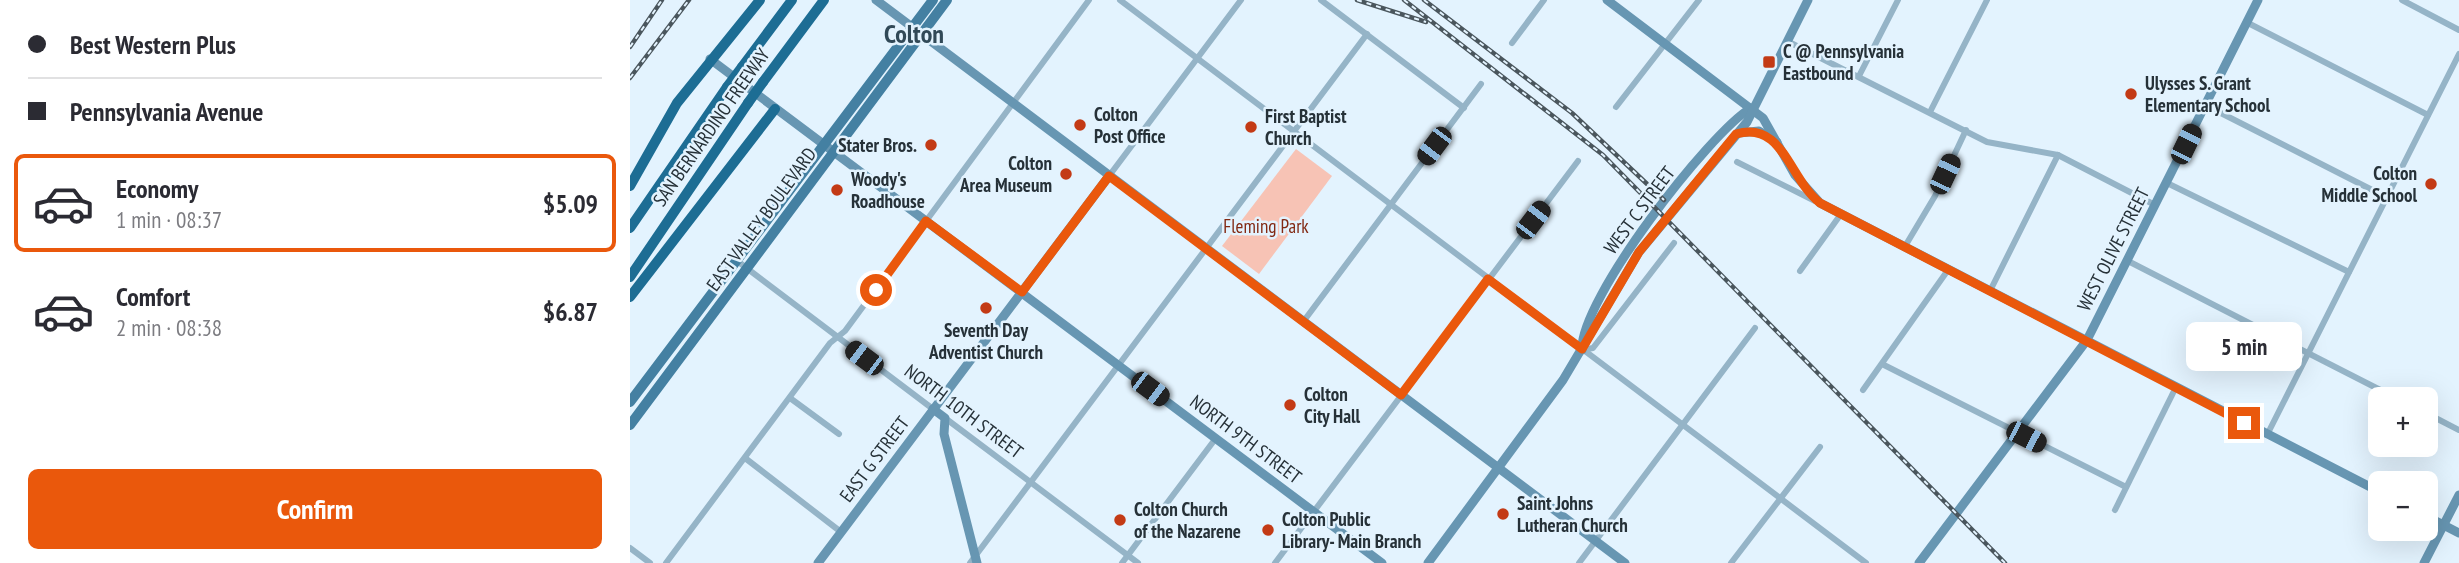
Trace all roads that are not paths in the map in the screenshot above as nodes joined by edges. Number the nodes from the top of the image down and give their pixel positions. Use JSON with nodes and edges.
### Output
{"nodes":[{"id":1,"x":760,"y":0,"type":"edge"},
{"id":2,"x":792,"y":0,"type":"edge"},
{"id":3,"x":824,"y":0,"type":"edge"},
{"id":4,"x":876,"y":0,"type":"edge"},
{"id":5,"x":933,"y":0,"type":"edge"},
{"id":6,"x":947,"y":0,"type":"edge"},
{"id":7,"x":1089,"y":0,"type":"edge"},
{"id":8,"x":1120,"y":0,"type":"edge"},
{"id":9,"x":1241,"y":0,"type":"edge"},
{"id":10,"x":1321,"y":0,"type":"edge"},
{"id":11,"x":1544,"y":0,"type":"edge"},
{"id":12,"x":1607,"y":0,"type":"edge"},
{"id":13,"x":1699,"y":0,"type":"edge"},
{"id":14,"x":1808,"y":0,"type":"edge"},
{"id":15,"x":1898,"y":0,"type":"edge"},
{"id":16,"x":1987,"y":0,"type":"edge"},
{"id":17,"x":2258,"y":0,"type":"edge"},
{"id":18,"x":2402,"y":0,"type":"edge"},
{"id":19,"x":2246,"y":22,"type":"junction"},
{"id":20,"x":912,"y":27,"type":"junction"},
{"id":21,"x":2459,"y":30,"type":"edge"},
{"id":22,"x":1367,"y":34,"type":"junction"},
{"id":23,"x":921,"y":35,"type":"junction"},
{"id":24,"x":1787,"y":41,"type":"junction"},
{"id":25,"x":1512,"y":43,"type":"dead end"},
{"id":26,"x":1666,"y":44,"type":"junction"},
{"id":27,"x":2459,"y":54,"type":"edge"},
{"id":28,"x":1197,"y":59,"type":"junction"},
{"id":29,"x":710,"y":60,"type":"junction"},
{"id":30,"x":1859,"y":76,"type":"junction"},
{"id":31,"x":1481,"y":84,"type":"dead end"},
{"id":32,"x":1012,"y":103,"type":"junction"},
{"id":33,"x":2204,"y":104,"type":"junction"},
{"id":34,"x":1616,"y":107,"type":"dead end"},
{"id":35,"x":1464,"y":108,"type":"junction"},
{"id":36,"x":1751,"y":108,"type":"junction"},
{"id":37,"x":775,"y":109,"type":"junction"},
{"id":38,"x":1930,"y":111,"type":"junction"},
{"id":39,"x":2428,"y":115,"type":"junction"},
{"id":40,"x":1966,"y":130,"type":"junction"},
{"id":41,"x":1293,"y":132,"type":"junction"},
{"id":42,"x":1736,"y":134,"type":"junction"},
{"id":43,"x":822,"y":143,"type":"junction"},
{"id":44,"x":1778,"y":143,"type":"junction"},
{"id":45,"x":833,"y":151,"type":"junction"},
{"id":46,"x":2058,"y":155,"type":"junction"},
{"id":47,"x":1578,"y":162,"type":"dead end"},
{"id":48,"x":1737,"y":162,"type":"dead end"},
{"id":49,"x":1109,"y":176,"type":"junction"},
{"id":50,"x":2166,"y":183,"type":"junction"},
{"id":51,"x":630,"y":186,"type":"edge"},
{"id":52,"x":2386,"y":197,"type":"junction"},
{"id":53,"x":1820,"y":203,"type":"junction"},
{"id":54,"x":1390,"y":205,"type":"junction"},
{"id":55,"x":2155,"y":205,"type":"junction"},
{"id":56,"x":1841,"y":214,"type":"junction"},
{"id":57,"x":926,"y":221,"type":"junction"},
{"id":58,"x":630,"y":228,"type":"edge"},
{"id":59,"x":1674,"y":243,"type":"dead end"},
{"id":60,"x":1904,"y":248,"type":"junction"},
{"id":61,"x":1206,"y":249,"type":"junction"},
{"id":62,"x":736,"y":260,"type":"junction"},
{"id":63,"x":2126,"y":260,"type":"junction"},
{"id":64,"x":747,"y":269,"type":"junction"},
{"id":65,"x":1948,"y":270,"type":"junction"},
{"id":66,"x":1800,"y":271,"type":"dead end"},
{"id":67,"x":2349,"y":272,"type":"junction"},
{"id":68,"x":630,"y":277,"type":"edge"},
{"id":69,"x":1488,"y":279,"type":"junction"},
{"id":70,"x":1990,"y":291,"type":"junction"},
{"id":71,"x":1022,"y":292,"type":"junction"},
{"id":72,"x":630,"y":297,"type":"edge"},
{"id":73,"x":1303,"y":322,"type":"junction"},
{"id":74,"x":1755,"y":328,"type":"dead end"},
{"id":75,"x":837,"y":337,"type":"junction"},
{"id":76,"x":2087,"y":340,"type":"junction"},
{"id":77,"x":1582,"y":349,"type":"junction"},
{"id":78,"x":2308,"y":353,"type":"junction"},
{"id":79,"x":1882,"y":364,"type":"junction"},
{"id":80,"x":1118,"y":365,"type":"junction"},
{"id":81,"x":2176,"y":387,"type":"junction"},
{"id":82,"x":2375,"y":387,"type":"edge"},
{"id":83,"x":1863,"y":390,"type":"dead end"},
{"id":84,"x":1401,"y":395,"type":"junction"},
{"id":85,"x":790,"y":398,"type":"junction"},
{"id":86,"x":630,"y":402,"type":"edge"},
{"id":87,"x":933,"y":409,"type":"junction"},
{"id":88,"x":945,"y":418,"type":"junction"},
{"id":89,"x":2438,"y":419,"type":"edge"},
{"id":90,"x":630,"y":425,"type":"edge"},
{"id":91,"x":1682,"y":426,"type":"junction"},
{"id":92,"x":2459,"y":430,"type":"edge"},
{"id":93,"x":2017,"y":433,"type":"junction"},
{"id":94,"x":839,"y":434,"type":"dead end"},
{"id":95,"x":2267,"y":435,"type":"junction"},
{"id":96,"x":1216,"y":438,"type":"junction"},
{"id":97,"x":1820,"y":447,"type":"dead end"},
{"id":98,"x":745,"y":458,"type":"junction"},
{"id":99,"x":1498,"y":468,"type":"junction"},
{"id":100,"x":1031,"y":483,"type":"junction"},
{"id":101,"x":2368,"y":486,"type":"edge"},
{"id":102,"x":2126,"y":487,"type":"junction"},
{"id":103,"x":2459,"y":495,"type":"edge"},
{"id":104,"x":1780,"y":499,"type":"junction"},
{"id":105,"x":2115,"y":510,"type":"dead end"},
{"id":106,"x":1314,"y":512,"type":"junction"},
{"id":107,"x":2438,"y":522,"type":"edge"},
{"id":108,"x":2444,"y":525,"type":"junction"},
{"id":109,"x":841,"y":532,"type":"junction"},
{"id":110,"x":2459,"y":533,"type":"edge"},
{"id":111,"x":1595,"y":541,"type":"junction"},
{"id":112,"x":630,"y":548,"type":"edge"},
{"id":113,"x":1128,"y":555,"type":"junction"},
{"id":114,"x":974,"y":561,"type":"edge"},
{"id":115,"x":650,"y":563,"type":"edge"},
{"id":116,"x":666,"y":563,"type":"edge"},
{"id":117,"x":818,"y":563,"type":"edge"},
{"id":118,"x":1122,"y":563,"type":"edge"},
{"id":119,"x":1138,"y":563,"type":"edge"},
{"id":120,"x":1275,"y":563,"type":"edge"},
{"id":121,"x":1382,"y":563,"type":"edge"},
{"id":122,"x":1427,"y":563,"type":"edge"},
{"id":123,"x":1579,"y":563,"type":"edge"},
{"id":124,"x":1625,"y":563,"type":"edge"},
{"id":125,"x":1731,"y":563,"type":"edge"},
{"id":126,"x":1866,"y":563,"type":"edge"},
{"id":127,"x":1919,"y":563,"type":"edge"},
{"id":128,"x":2424,"y":563,"type":"edge"}],
"edges":[{"from":1,"to":29,"type":"highway"},
{"from":2,"to":58,"type":"highway","name":"SAN BERNARDINO FREEWAY","bridge":true},
{"from":3,"to":68,"type":"highway","name":"SAN BERNARDINO FREEWAY","bridge":true},
{"from":4,"to":20,"type":"street"},
{"from":5,"to":20,"type":"main road","name":"EAST VALLEY BOULEVARD"},
{"from":6,"to":23,"type":"main road","name":"EAST VALLEY BOULEVARD"},
{"from":7,"to":32,"type":"street"},
{"from":8,"to":28,"type":"street"},
{"from":9,"to":28,"type":"street"},
{"from":10,"to":22,"type":"street"},
{"from":11,"to":25,"type":"street"},
{"from":12,"to":26,"type":"street"},
{"from":13,"to":26,"type":"street"},
{"from":14,"to":24,"type":"street","name":"WEST C STREET"},
{"from":15,"to":30,"type":"street"},
{"from":16,"to":38,"type":"street"},
{"from":17,"to":19,"type":"street","name":"WEST OLIVE STREET"},
{"from":18,"to":21,"type":"street"},
{"from":19,"to":33,"type":"street","name":"WEST OLIVE STREET"},
{"from":19,"to":39,"type":"street"},
{"from":20,"to":23,"type":"street"},
{"from":20,"to":43,"type":"main road","name":"EAST VALLEY BOULEVARD"},
{"from":22,"to":35,"type":"street"},
{"from":22,"to":41,"type":"street"},
{"from":23,"to":32,"type":"street"},
{"from":23,"to":45,"type":"main road","name":"EAST VALLEY BOULEVARD"},
{"from":24,"to":30,"type":"street"},
{"from":24,"to":36,"type":"street","name":"WEST C STREET"},
{"from":26,"to":34,"type":"street"},
{"from":26,"to":36,"type":"street"},
{"from":27,"to":39,"type":"street"},
{"from":28,"to":41,"type":"street"},
{"from":28,"to":49,"type":"street"},
{"from":29,"to":37,"type":"street","name":"NORTH 9TH STREET"},
{"from":29,"to":51,"type":"highway"},
{"from":30,"to":38,"type":"street"},
{"from":31,"to":35,"type":"street"},
{"from":32,"to":49,"type":"street"},
{"from":32,"to":57,"type":"street"},
{"from":33,"to":50,"type":"street","name":"WEST OLIVE STREET"},
{"from":33,"to":52,"type":"street"},
{"from":35,"to":54,"type":"street"},
{"from":36,"to":42,"type":"street","name":"WEST C STREET"},
{"from":36,"to":44,"type":"street"},
{"from":36,"to":77,"type":"street","name":"WEST C STREET"},
{"from":37,"to":43,"type":"street","name":"NORTH 9TH STREET"},
{"from":37,"to":72,"type":"highway"},
{"from":38,"to":40,"type":"street"},
{"from":39,"to":52,"type":"street"},
{"from":40,"to":46,"type":"street"},
{"from":40,"to":60,"type":"street"},
{"from":41,"to":54,"type":"street"},
{"from":41,"to":61,"type":"street"},
{"from":42,"to":44,"type":"street"},
{"from":42,"to":77,"type":"street","name":"WEST C STREET"},
{"from":43,"to":45,"type":"street","name":"NORTH 9TH STREET"},
{"from":43,"to":62,"type":"main road","name":"EAST VALLEY BOULEVARD"},
{"from":44,"to":53,"type":"street"},
{"from":45,"to":57,"type":"street","name":"NORTH 9TH STREET"},
{"from":45,"to":64,"type":"main road","name":"EAST VALLEY BOULEVARD"},
{"from":46,"to":55,"type":"street"},
{"from":46,"to":70,"type":"street"},
{"from":47,"to":69,"type":"street"},
{"from":48,"to":53,"type":"street"},
{"from":49,"to":61,"type":"street"},
{"from":49,"to":71,"type":"street","name":"EAST G STREET"},
{"from":50,"to":55,"type":"street","name":"WEST OLIVE STREET"},
{"from":50,"to":67,"type":"street"},
{"from":52,"to":67,"type":"street"},
{"from":53,"to":56,"type":"street"},
{"from":54,"to":69,"type":"street"},
{"from":54,"to":73,"type":"street"},
{"from":55,"to":63,"type":"street","name":"WEST OLIVE STREET"},
{"from":56,"to":60,"type":"street"},
{"from":56,"to":66,"type":"street"},
{"from":57,"to":71,"type":"street","name":"NORTH 9TH STREET"},
{"from":57,"to":75,"type":"street"},
{"from":59,"to":77,"type":"street"},
{"from":60,"to":65,"type":"street"},
{"from":61,"to":73,"type":"street"},
{"from":61,"to":80,"type":"street"},
{"from":62,"to":64,"type":"street","name":"NORTH 10TH STREET"},
{"from":62,"to":86,"type":"main road","name":"EAST VALLEY BOULEVARD"},
{"from":63,"to":76,"type":"street","name":"WEST OLIVE STREET"},
{"from":63,"to":78,"type":"street"},
{"from":64,"to":75,"type":"street","name":"NORTH 10TH STREET"},
{"from":64,"to":90,"type":"main road","name":"EAST VALLEY BOULEVARD"},
{"from":65,"to":70,"type":"street"},
{"from":65,"to":79,"type":"street"},
{"from":67,"to":78,"type":"street"},
{"from":69,"to":77,"type":"street"},
{"from":69,"to":84,"type":"street"},
{"from":70,"to":76,"type":"street"},
{"from":71,"to":80,"type":"street","name":"NORTH 9TH STREET"},
{"from":71,"to":87,"type":"street","name":"EAST G STREET"},
{"from":73,"to":84,"type":"street"},
{"from":74,"to":91,"type":"street"},
{"from":75,"to":85,"type":"street"},
{"from":75,"to":87,"type":"street","name":"NORTH 10TH STREET"},
{"from":76,"to":81,"type":"street"},
{"from":76,"to":93,"type":"street","name":"WEST OLIVE STREET"},
{"from":77,"to":91,"type":"street"},
{"from":77,"to":99,"type":"street","name":"WEST C STREET"},
{"from":78,"to":82,"type":"street"},
{"from":78,"to":95,"type":"street"},
{"from":79,"to":83,"type":"street"},
{"from":79,"to":93,"type":"street"},
{"from":80,"to":96,"type":"street","name":"NORTH 9TH STREET"},
{"from":80,"to":100,"type":"street"},
{"from":81,"to":95,"type":"street"},
{"from":81,"to":102,"type":"street"},
{"from":84,"to":99,"type":"street"},
{"from":84,"to":106,"type":"street"},
{"from":85,"to":94,"type":"street"},
{"from":85,"to":98,"type":"street"},
{"from":87,"to":88,"type":"street","name":"NORTH 10TH STREET"},
{"from":87,"to":109,"type":"street","name":"EAST G STREET"},
{"from":88,"to":100,"type":"street","name":"NORTH 10TH STREET"},
{"from":88,"to":114,"type":"street"},
{"from":89,"to":92,"type":"street"},
{"from":91,"to":104,"type":"street"},
{"from":91,"to":111,"type":"street"},
{"from":93,"to":102,"type":"street"},
{"from":93,"to":127,"type":"street","name":"WEST OLIVE STREET"},
{"from":95,"to":101,"type":"street"},
{"from":96,"to":106,"type":"street","name":"NORTH 9TH STREET"},
{"from":96,"to":113,"type":"street"},
{"from":97,"to":104,"type":"street"},
{"from":98,"to":109,"type":"street"},
{"from":98,"to":116,"type":"street"},
{"from":99,"to":111,"type":"street"},
{"from":99,"to":122,"type":"street","name":"WEST C STREET"},
{"from":100,"to":113,"type":"street","name":"NORTH 10TH STREET"},
{"from":100,"to":114,"type":"street"},
{"from":102,"to":105,"type":"street"},
{"from":103,"to":108,"type":"street"},
{"from":104,"to":125,"type":"street"},
{"from":104,"to":126,"type":"street"},
{"from":106,"to":120,"type":"street"},
{"from":106,"to":121,"type":"street","name":"NORTH 9TH STREET"},
{"from":107,"to":108,"type":"street"},
{"from":108,"to":110,"type":"street"},
{"from":108,"to":128,"type":"street"},
{"from":109,"to":117,"type":"street","name":"EAST G STREET"},
{"from":111,"to":123,"type":"street"},
{"from":111,"to":124,"type":"street"},
{"from":112,"to":115,"type":"street"},
{"from":113,"to":118,"type":"street"},
{"from":113,"to":119,"type":"street","name":"NORTH 10TH STREET"}]}
